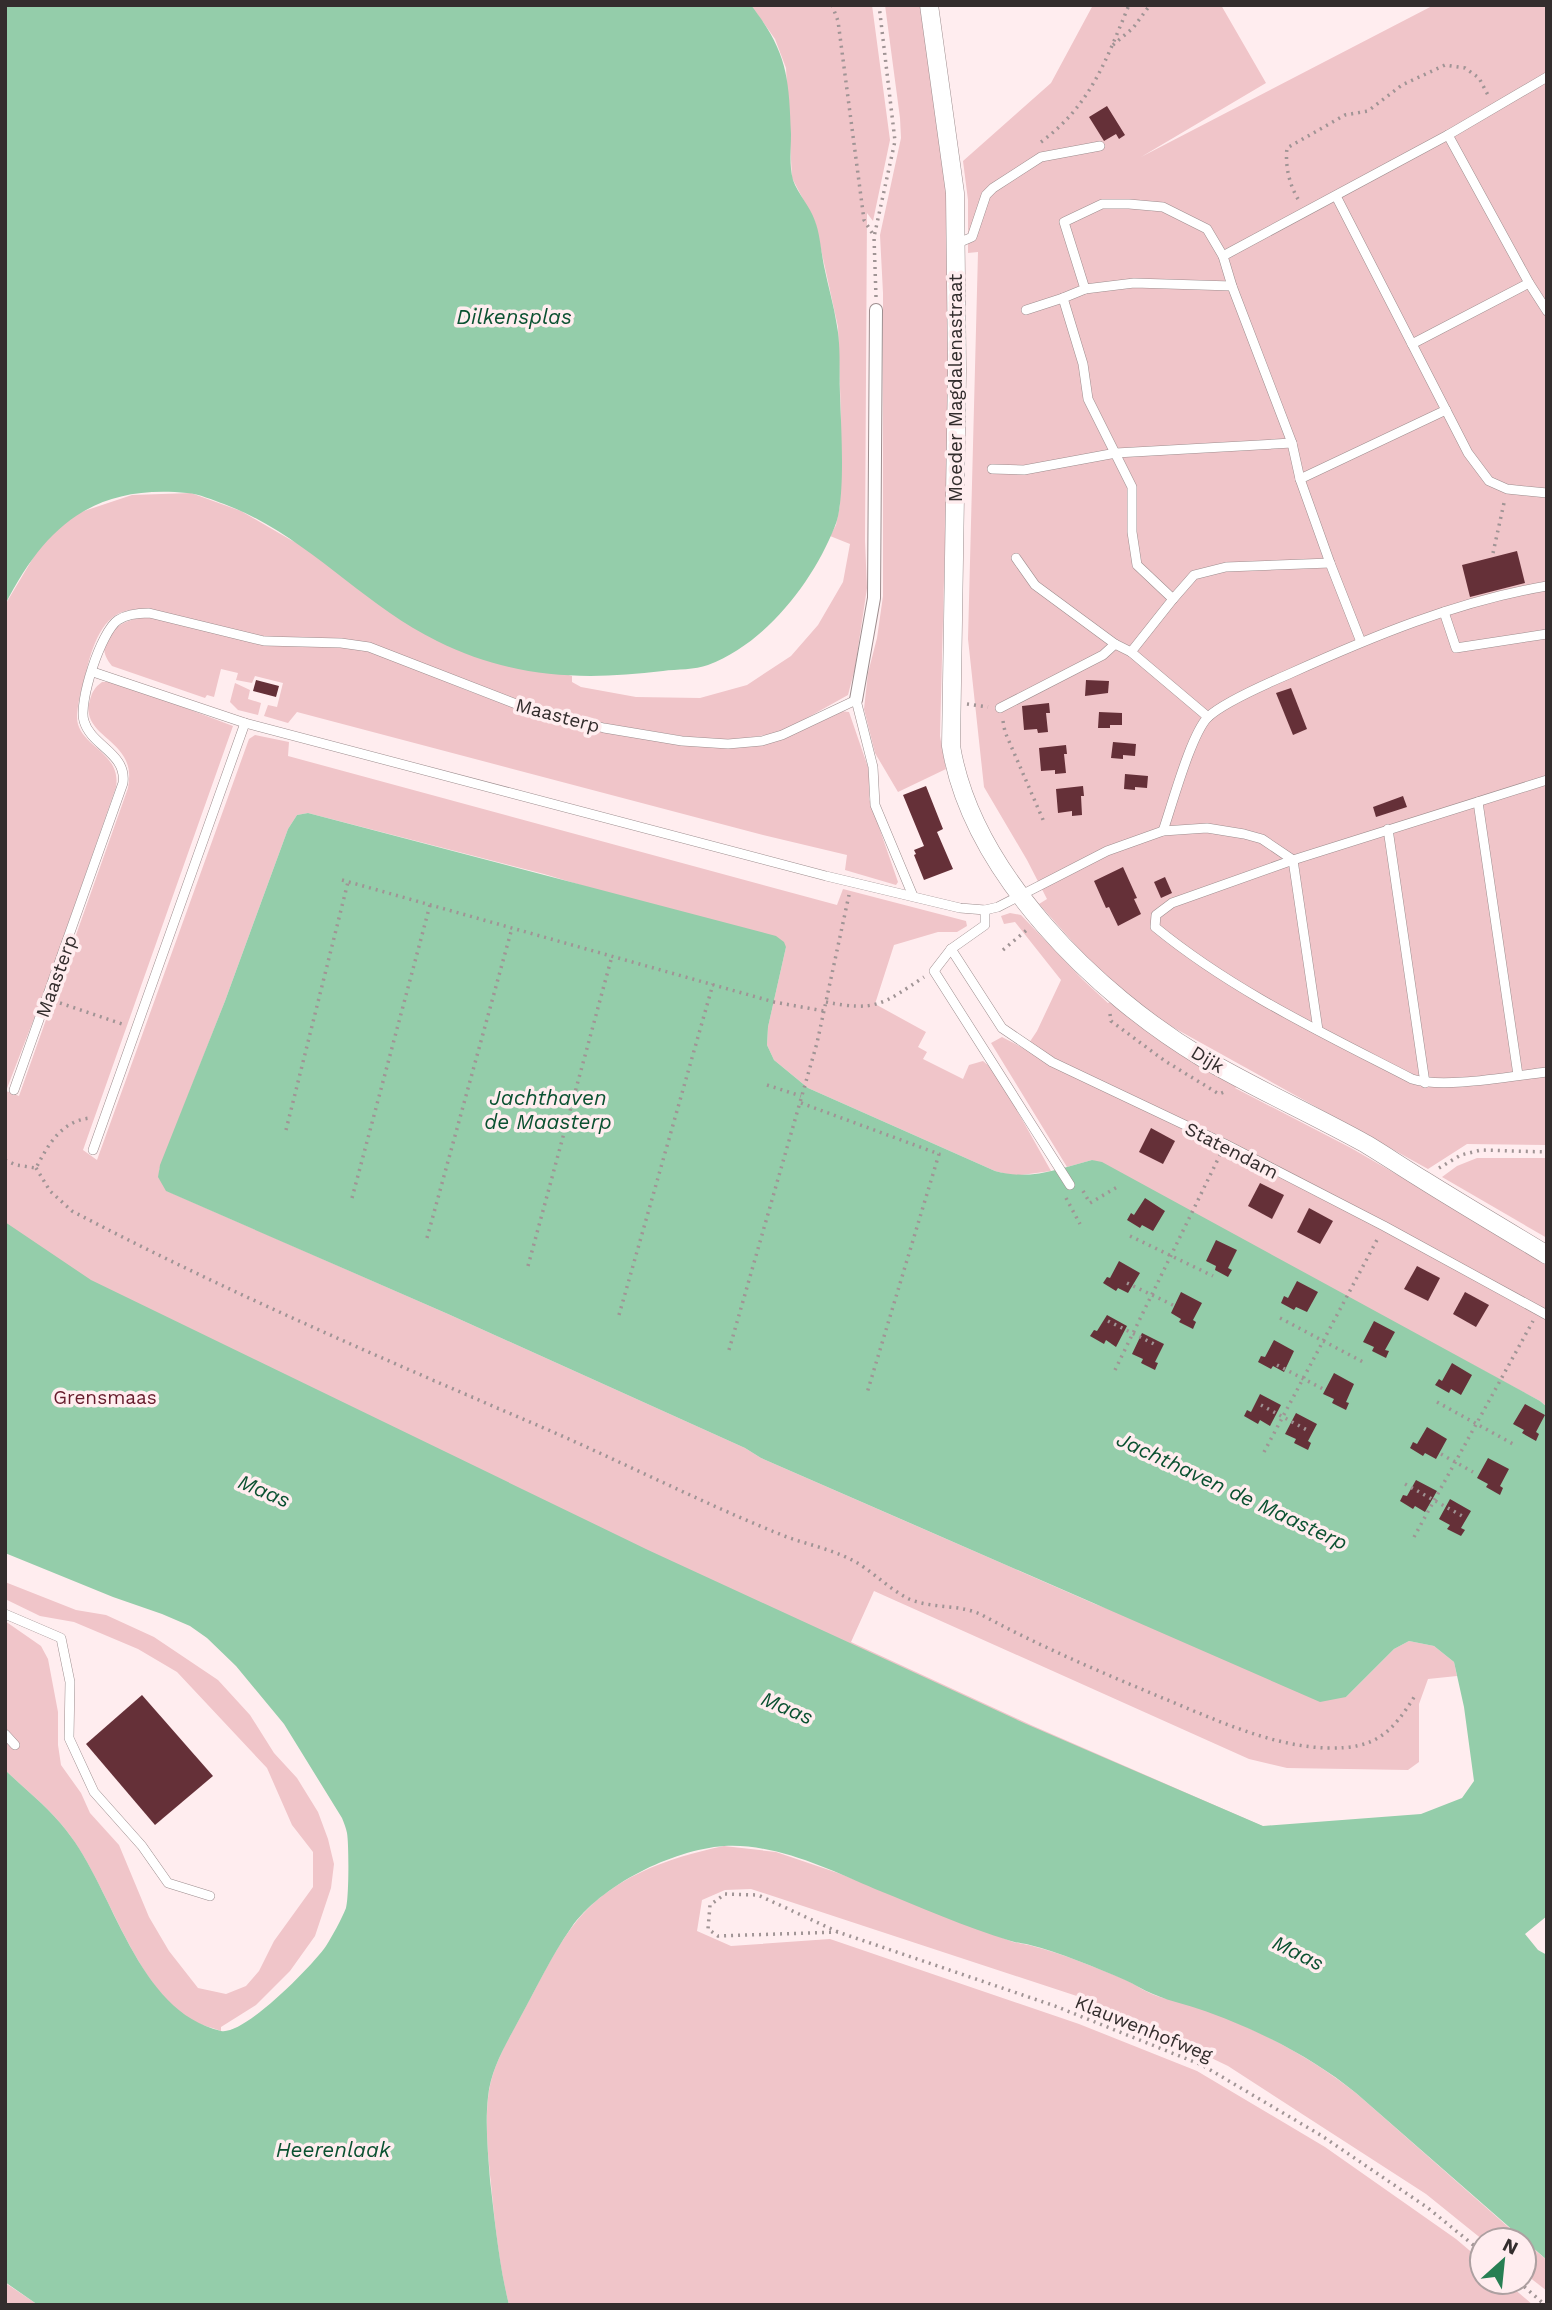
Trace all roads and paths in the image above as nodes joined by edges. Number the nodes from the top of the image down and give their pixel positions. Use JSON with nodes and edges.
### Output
{"nodes":[{"id":1,"x":832,"y":5,"type":"edge"},
{"id":2,"x":879,"y":5,"type":"edge"},
{"id":3,"x":929,"y":5,"type":"edge"},
{"id":4,"x":1129,"y":5,"type":"edge"},
{"id":5,"x":1150,"y":5,"type":"edge"},
{"id":6,"x":1111,"y":47,"type":"junction"},
{"id":7,"x":1547,"y":77,"type":"edge"},
{"id":8,"x":1495,"y":108,"type":"junction"},
{"id":9,"x":1448,"y":135,"type":"junction"},
{"id":10,"x":1100,"y":146,"type":"dead end"},
{"id":11,"x":1034,"y":147,"type":"dead end"},
{"id":12,"x":1336,"y":196,"type":"junction"},
{"id":13,"x":1306,"y":212,"type":"junction"},
{"id":14,"x":874,"y":237,"type":"junction"},
{"id":15,"x":956,"y":244,"type":"junction"},
{"id":16,"x":1223,"y":256,"type":"junction"},
{"id":17,"x":1529,"y":283,"type":"junction"},
{"id":18,"x":1232,"y":286,"type":"junction"},
{"id":19,"x":1085,"y":289,"type":"junction"},
{"id":20,"x":1063,"y":298,"type":"junction"},
{"id":21,"x":876,"y":310,"type":"joint"},
{"id":22,"x":1026,"y":310,"type":"dead end"},
{"id":23,"x":1547,"y":312,"type":"edge"},
{"id":24,"x":1412,"y":344,"type":"junction"},
{"id":25,"x":1446,"y":410,"type":"junction"},
{"id":26,"x":1292,"y":443,"type":"junction"},
{"id":27,"x":1116,"y":453,"type":"junction"},
{"id":28,"x":992,"y":469,"type":"dead end"},
{"id":29,"x":1300,"y":479,"type":"junction"},
{"id":30,"x":1507,"y":489,"type":"junction"},
{"id":31,"x":1547,"y":494,"type":"edge"},
{"id":32,"x":1493,"y":552,"type":"dead end"},
{"id":33,"x":1016,"y":558,"type":"dead end"},
{"id":34,"x":1330,"y":563,"type":"junction"},
{"id":35,"x":1547,"y":586,"type":"edge"},
{"id":36,"x":1173,"y":599,"type":"junction"},
{"id":37,"x":1444,"y":612,"type":"junction"},
{"id":38,"x":1547,"y":634,"type":"edge"},
{"id":39,"x":1361,"y":642,"type":"junction"},
{"id":40,"x":1115,"y":644,"type":"junction"},
{"id":41,"x":1131,"y":652,"type":"junction"},
{"id":42,"x":93,"y":672,"type":"junction"},
{"id":43,"x":856,"y":700,"type":"junction"},
{"id":44,"x":952,"y":702,"type":"junction"},
{"id":45,"x":1000,"y":708,"type":"junction"},
{"id":46,"x":1208,"y":717,"type":"junction"},
{"id":47,"x":245,"y":723,"type":"junction"},
{"id":48,"x":955,"y":771,"type":"joint"},
{"id":49,"x":1547,"y":780,"type":"edge"},
{"id":50,"x":1478,"y":802,"type":"junction"},
{"id":51,"x":1044,"y":822,"type":"dead end"},
{"id":52,"x":1388,"y":829,"type":"junction"},
{"id":53,"x":1163,"y":831,"type":"junction"},
{"id":54,"x":1293,"y":860,"type":"junction"},
{"id":55,"x":342,"y":880,"type":"dead end"},
{"id":56,"x":348,"y":882,"type":"junction"},
{"id":57,"x":852,"y":882,"type":"junction"},
{"id":58,"x":913,"y":896,"type":"junction"},
{"id":59,"x":1019,"y":897,"type":"junction"},
{"id":60,"x":430,"y":905,"type":"junction"},
{"id":61,"x":985,"y":910,"type":"junction"},
{"id":62,"x":1040,"y":919,"type":"junction"},
{"id":63,"x":512,"y":928,"type":"junction"},
{"id":64,"x":951,"y":948,"type":"junction"},
{"id":65,"x":1003,"y":950,"type":"dead end"},
{"id":66,"x":612,"y":956,"type":"junction"},
{"id":67,"x":934,"y":971,"type":"junction"},
{"id":68,"x":713,"y":984,"type":"junction"},
{"id":69,"x":48,"y":998,"type":"junction"},
{"id":70,"x":826,"y":1002,"type":"junction"},
{"id":71,"x":824,"y":1010,"type":"junction"},
{"id":72,"x":136,"y":1029,"type":"junction"},
{"id":73,"x":1318,"y":1030,"type":"junction"},
{"id":74,"x":1547,"y":1072,"type":"edge"},
{"id":75,"x":1518,"y":1075,"type":"junction"},
{"id":76,"x":1425,"y":1083,"type":"junction"},
{"id":77,"x":767,"y":1085,"type":"dead end"},
{"id":78,"x":14,"y":1090,"type":"dead end"},
{"id":79,"x":802,"y":1096,"type":"junction"},
{"id":80,"x":800,"y":1102,"type":"junction"},
{"id":81,"x":105,"y":1116,"type":"junction"},
{"id":82,"x":286,"y":1130,"type":"dead end"},
{"id":83,"x":1225,"y":1144,"type":"junction"},
{"id":84,"x":93,"y":1150,"type":"dead end"},
{"id":85,"x":1547,"y":1152,"type":"edge"},
{"id":86,"x":5,"y":1160,"type":"edge"},
{"id":87,"x":36,"y":1168,"type":"junction"},
{"id":88,"x":1426,"y":1182,"type":"junction"},
{"id":89,"x":1070,"y":1185,"type":"dead end"},
{"id":90,"x":1119,"y":1185,"type":"dead end"},
{"id":91,"x":352,"y":1198,"type":"dead end"},
{"id":92,"x":1090,"y":1203,"type":"dead end"},
{"id":93,"x":1384,"y":1226,"type":"junction"},
{"id":94,"x":1130,"y":1236,"type":"dead end"},
{"id":95,"x":427,"y":1238,"type":"dead end"},
{"id":96,"x":1171,"y":1255,"type":"junction"},
{"id":97,"x":1547,"y":1255,"type":"edge"},
{"id":98,"x":528,"y":1266,"type":"dead end"},
{"id":99,"x":1213,"y":1276,"type":"dead end"},
{"id":100,"x":1127,"y":1283,"type":"dead end"},
{"id":101,"x":1152,"y":1295,"type":"junction"},
{"id":102,"x":1177,"y":1307,"type":"dead end"},
{"id":103,"x":1543,"y":1313,"type":"edge"},
{"id":104,"x":619,"y":1315,"type":"dead end"},
{"id":105,"x":1280,"y":1318,"type":"dead end"},
{"id":106,"x":1108,"y":1321,"type":"dead end"},
{"id":107,"x":1133,"y":1334,"type":"junction"},
{"id":108,"x":1323,"y":1341,"type":"junction"},
{"id":109,"x":1158,"y":1346,"type":"dead end"},
{"id":110,"x":729,"y":1350,"type":"dead end"},
{"id":111,"x":1363,"y":1362,"type":"dead end"},
{"id":112,"x":1278,"y":1365,"type":"dead end"},
{"id":113,"x":1115,"y":1370,"type":"dead end"},
{"id":114,"x":1303,"y":1379,"type":"junction"},
{"id":115,"x":1325,"y":1391,"type":"dead end"},
{"id":116,"x":866,"y":1393,"type":"dead end"},
{"id":117,"x":1437,"y":1402,"type":"dead end"},
{"id":118,"x":1261,"y":1405,"type":"dead end"},
{"id":119,"x":1282,"y":1417,"type":"junction"},
{"id":120,"x":1476,"y":1424,"type":"junction"},
{"id":121,"x":1307,"y":1430,"type":"dead end"},
{"id":122,"x":1513,"y":1444,"type":"dead end"},
{"id":123,"x":1264,"y":1452,"type":"dead end"},
{"id":124,"x":1441,"y":1454,"type":"dead end"},
{"id":125,"x":1455,"y":1462,"type":"junction"},
{"id":126,"x":1473,"y":1472,"type":"dead end"},
{"id":127,"x":1405,"y":1484,"type":"dead end"},
{"id":128,"x":1434,"y":1500,"type":"junction"},
{"id":129,"x":1464,"y":1517,"type":"dead end"},
{"id":130,"x":1414,"y":1537,"type":"dead end"},
{"id":131,"x":5,"y":1614,"type":"edge"},
{"id":132,"x":1416,"y":1694,"type":"dead end"},
{"id":133,"x":5,"y":1734,"type":"edge"},
{"id":134,"x":15,"y":1745,"type":"dead end"},
{"id":135,"x":210,"y":1896,"type":"dead end"},
{"id":136,"x":838,"y":1932,"type":"junction"},
{"id":137,"x":1468,"y":2241,"type":"edge"}],
"edges":[{"from":1,"to":14,"type":"path"},
{"from":2,"to":14,"type":"path"},
{"from":3,"to":15,"type":"street","name":"Moeder Magdalenastraat"},
{"from":4,"to":6,"type":"path"},
{"from":5,"to":6,"type":"path"},
{"from":6,"to":11,"type":"path"},
{"from":7,"to":8,"type":"lane"},
{"from":8,"to":9,"type":"lane"},
{"from":8,"to":13,"type":"path"},
{"from":9,"to":12,"type":"lane"},
{"from":9,"to":17,"type":"lane"},
{"from":10,"to":15,"type":"lane"},
{"from":12,"to":13,"type":"lane"},
{"from":12,"to":24,"type":"lane"},
{"from":13,"to":16,"type":"lane"},
{"from":14,"to":21,"type":"path"},
{"from":15,"to":44,"type":"street","name":"Moeder Magdalenastraat"},
{"from":16,"to":18,"type":"lane"},
{"from":16,"to":19,"type":"lane"},
{"from":17,"to":23,"type":"lane"},
{"from":17,"to":24,"type":"lane"},
{"from":18,"to":19,"type":"lane"},
{"from":18,"to":26,"type":"lane"},
{"from":19,"to":20,"type":"lane"},
{"from":20,"to":22,"type":"lane"},
{"from":20,"to":27,"type":"lane"},
{"from":21,"to":43,"type":"street"},
{"from":24,"to":25,"type":"lane"},
{"from":25,"to":29,"type":"lane"},
{"from":25,"to":30,"type":"lane"},
{"from":26,"to":27,"type":"lane"},
{"from":26,"to":29,"type":"lane"},
{"from":27,"to":28,"type":"lane"},
{"from":27,"to":36,"type":"lane"},
{"from":29,"to":34,"type":"lane"},
{"from":30,"to":31,"type":"lane"},
{"from":30,"to":32,"type":"path"},
{"from":33,"to":40,"type":"lane"},
{"from":34,"to":36,"type":"lane"},
{"from":34,"to":39,"type":"lane"},
{"from":35,"to":37,"type":"lane"},
{"from":36,"to":41,"type":"lane"},
{"from":37,"to":38,"type":"lane"},
{"from":37,"to":39,"type":"lane"},
{"from":39,"to":46,"type":"lane"},
{"from":40,"to":41,"type":"lane"},
{"from":40,"to":45,"type":"lane"},
{"from":41,"to":46,"type":"lane"},
{"from":42,"to":43,"type":"lane","name":"Maasterp"},
{"from":42,"to":47,"type":"lane"},
{"from":42,"to":69,"type":"lane","name":"Maasterp"},
{"from":43,"to":58,"type":"lane"},
{"from":44,"to":45,"type":"path"},
{"from":44,"to":48,"type":"street","name":"Moeder Magdalenastraat"},
{"from":45,"to":51,"type":"path"},
{"from":46,"to":53,"type":"lane"},
{"from":47,"to":57,"type":"lane"},
{"from":47,"to":72,"type":"lane"},
{"from":48,"to":59,"type":"street","name":"Dijk"},
{"from":49,"to":50,"type":"lane"},
{"from":50,"to":52,"type":"lane"},
{"from":50,"to":75,"type":"lane"},
{"from":52,"to":54,"type":"lane"},
{"from":52,"to":76,"type":"lane"},
{"from":53,"to":54,"type":"lane"},
{"from":53,"to":59,"type":"lane"},
{"from":54,"to":73,"type":"lane"},
{"from":54,"to":73,"type":"lane"},
{"from":55,"to":56,"type":"path"},
{"from":56,"to":60,"type":"path"},
{"from":56,"to":82,"type":"path"},
{"from":57,"to":58,"type":"lane"},
{"from":57,"to":70,"type":"path"},
{"from":58,"to":61,"type":"lane"},
{"from":59,"to":61,"type":"lane"},
{"from":59,"to":62,"type":"street","name":"Dijk"},
{"from":60,"to":63,"type":"path"},
{"from":60,"to":91,"type":"path"},
{"from":61,"to":64,"type":"lane"},
{"from":62,"to":65,"type":"path"},
{"from":62,"to":88,"type":"street","name":"Dijk"},
{"from":63,"to":66,"type":"path"},
{"from":63,"to":95,"type":"path"},
{"from":64,"to":67,"type":"lane"},
{"from":64,"to":83,"type":"lane","name":"Statendam"},
{"from":66,"to":68,"type":"path"},
{"from":66,"to":98,"type":"path"},
{"from":67,"to":70,"type":"path"},
{"from":67,"to":89,"type":"lane"},
{"from":68,"to":71,"type":"path"},
{"from":68,"to":104,"type":"path"},
{"from":69,"to":72,"type":"path"},
{"from":69,"to":78,"type":"lane","name":"Maasterp"},
{"from":70,"to":71,"type":"path"},
{"from":71,"to":79,"type":"path"},
{"from":72,"to":81,"type":"lane"},
{"from":73,"to":76,"type":"lane"},
{"from":74,"to":75,"type":"lane"},
{"from":75,"to":76,"type":"lane"},
{"from":77,"to":79,"type":"path"},
{"from":79,"to":80,"type":"path"},
{"from":80,"to":110,"type":"path"},
{"from":80,"to":116,"type":"path"},
{"from":81,"to":84,"type":"lane"},
{"from":81,"to":87,"type":"path"},
{"from":83,"to":93,"type":"lane","name":"Statendam"},
{"from":83,"to":96,"type":"path"},
{"from":85,"to":88,"type":"path"},
{"from":86,"to":87,"type":"path"},
{"from":87,"to":132,"type":"path"},
{"from":88,"to":97,"type":"street","name":"Dijk"},
{"from":90,"to":92,"type":"path"},
{"from":93,"to":103,"type":"lane","name":"Statendam"},
{"from":93,"to":108,"type":"path"},
{"from":94,"to":96,"type":"path"},
{"from":96,"to":99,"type":"path"},
{"from":96,"to":101,"type":"path"},
{"from":100,"to":101,"type":"path"},
{"from":101,"to":102,"type":"path"},
{"from":101,"to":107,"type":"path"},
{"from":103,"to":120,"type":"path"},
{"from":105,"to":108,"type":"path"},
{"from":106,"to":107,"type":"path"},
{"from":107,"to":109,"type":"path"},
{"from":107,"to":113,"type":"path"},
{"from":108,"to":111,"type":"path"},
{"from":108,"to":114,"type":"path"},
{"from":112,"to":114,"type":"path"},
{"from":114,"to":115,"type":"path"},
{"from":114,"to":119,"type":"path"},
{"from":117,"to":120,"type":"path"},
{"from":118,"to":119,"type":"path"},
{"from":119,"to":121,"type":"path"},
{"from":119,"to":123,"type":"path"},
{"from":120,"to":122,"type":"path"},
{"from":120,"to":125,"type":"path"},
{"from":124,"to":125,"type":"path"},
{"from":125,"to":126,"type":"path"},
{"from":125,"to":128,"type":"path"},
{"from":127,"to":128,"type":"path"},
{"from":128,"to":129,"type":"path"},
{"from":128,"to":130,"type":"path"},
{"from":131,"to":135,"type":"lane"},
{"from":133,"to":134,"type":"lane"},
{"from":136,"to":136,"type":"path","name":"Klauwenhofweg"},
{"from":136,"to":137,"type":"path","name":"Klauwenhofweg"}]}
